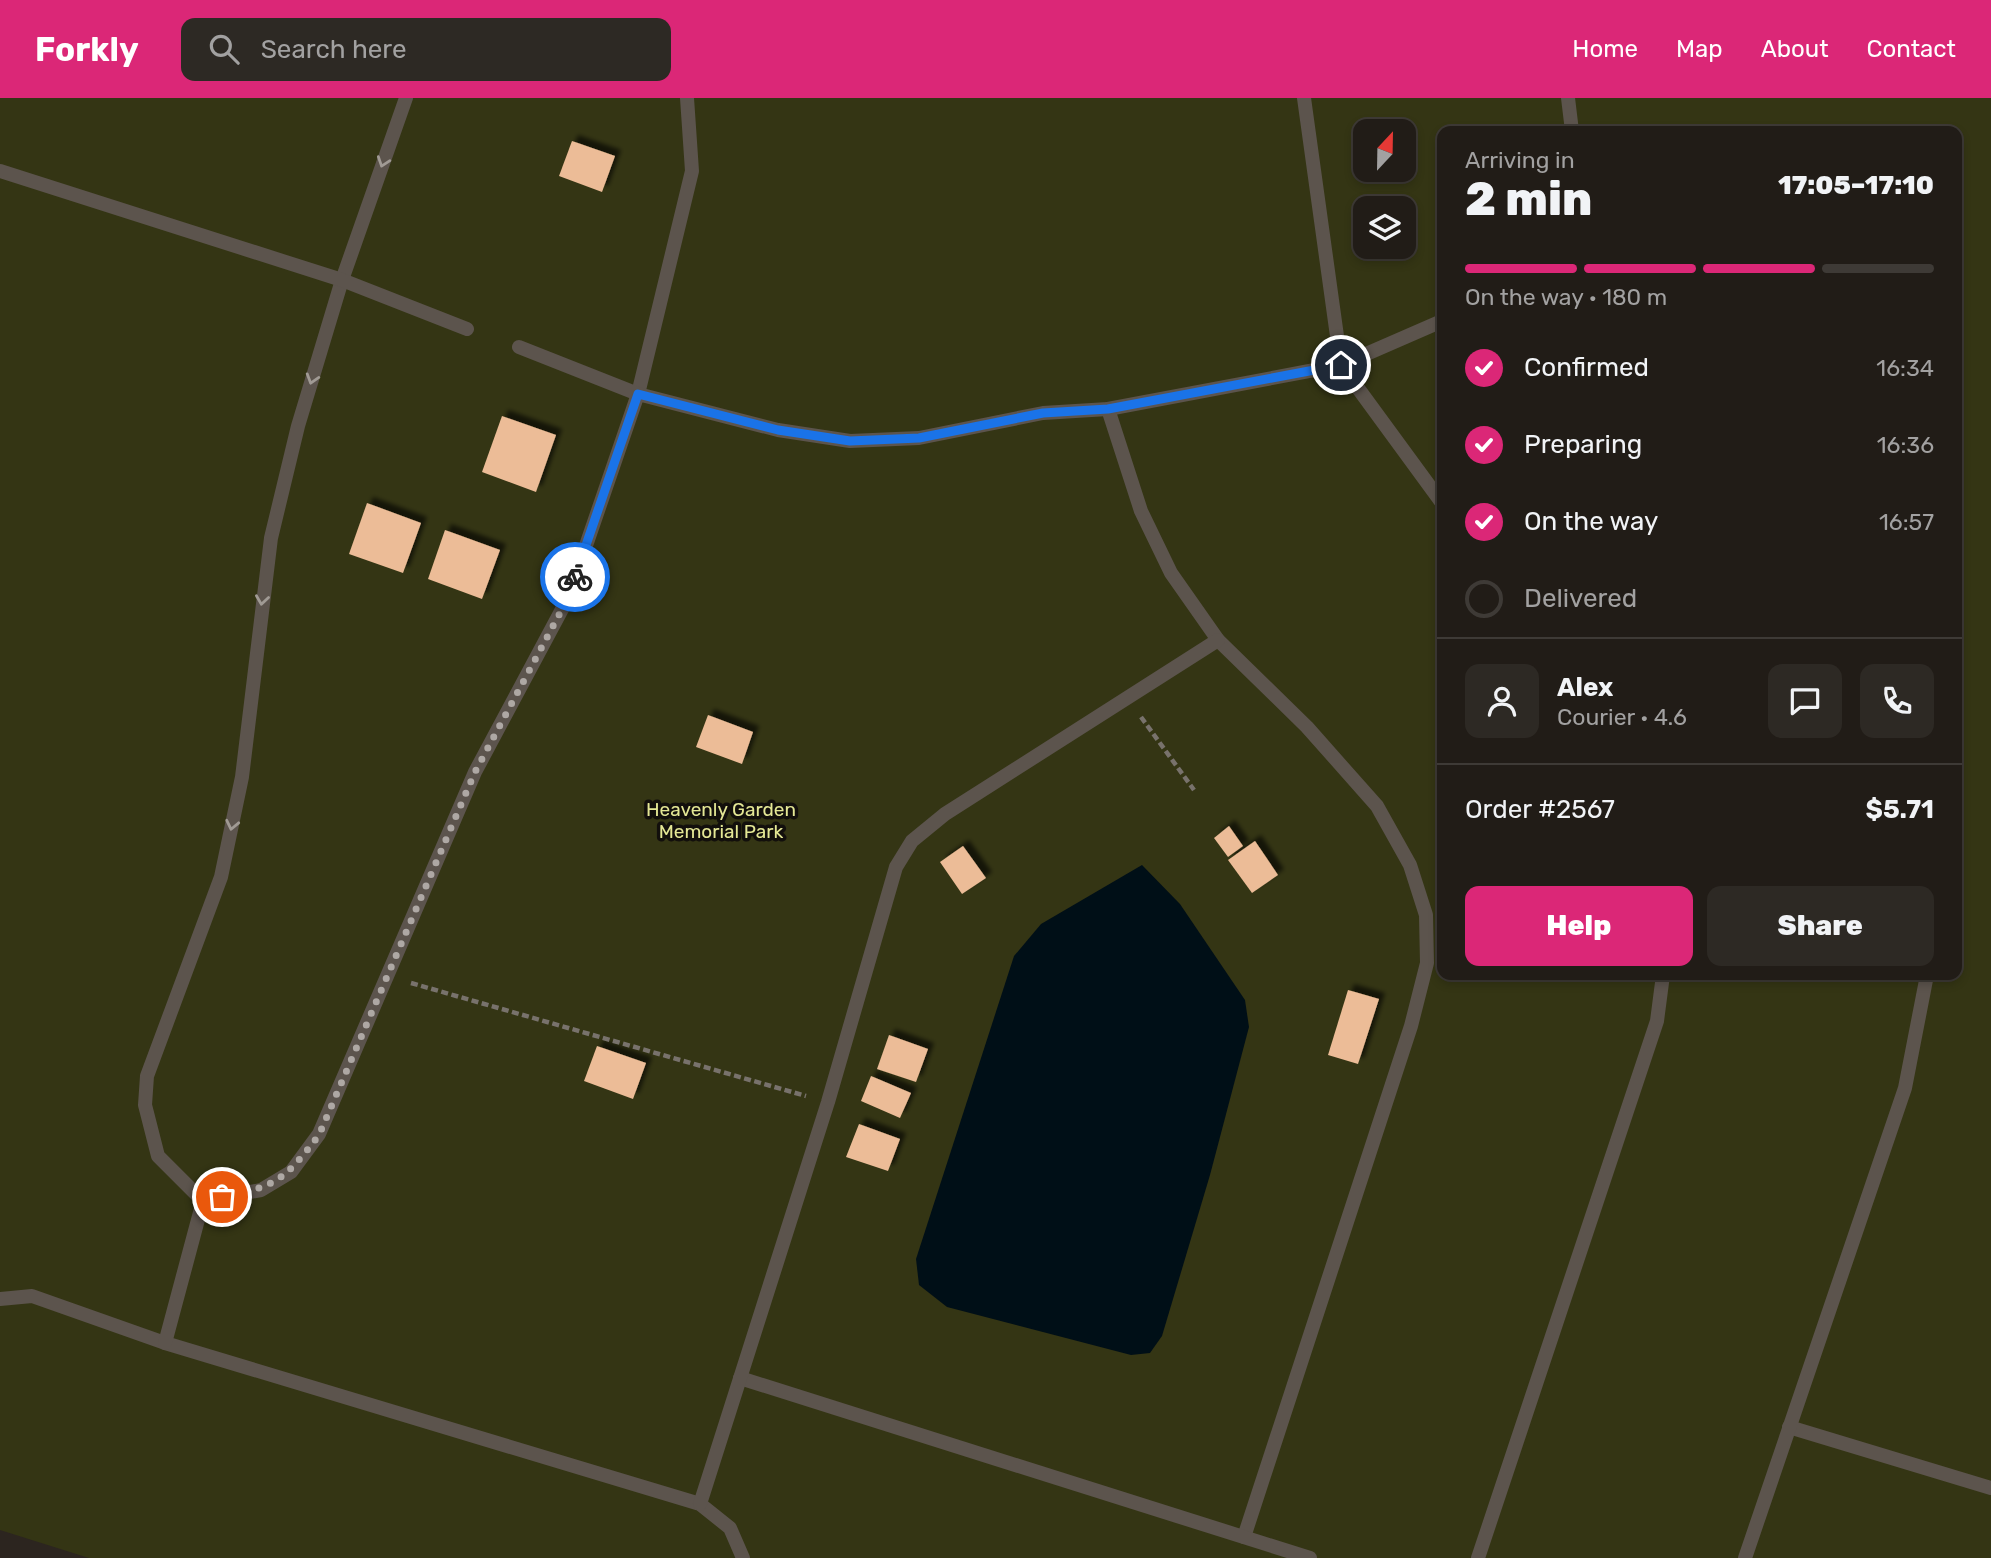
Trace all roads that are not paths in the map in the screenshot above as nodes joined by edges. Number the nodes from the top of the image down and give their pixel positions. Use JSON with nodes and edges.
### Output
{"nodes":[{"id":1,"x":405,"y":98,"type":"edge"},
{"id":2,"x":687,"y":98,"type":"edge"},
{"id":3,"x":1304,"y":98,"type":"edge"},
{"id":4,"x":1568,"y":98,"type":"edge"},
{"id":5,"x":1571,"y":126,"type":"edge"},
{"id":6,"x":0,"y":171,"type":"edge"},
{"id":7,"x":342,"y":281,"type":"junction"},
{"id":8,"x":1437,"y":323,"type":"edge"},
{"id":9,"x":467,"y":328,"type":"dead end"},
{"id":10,"x":519,"y":347,"type":"dead end"},
{"id":11,"x":1341,"y":365,"type":"junction"},
{"id":12,"x":638,"y":394,"type":"junction"},
{"id":13,"x":1108,"y":409,"type":"junction"},
{"id":14,"x":1437,"y":496,"type":"edge"},
{"id":15,"x":1218,"y":640,"type":"junction"},
{"id":16,"x":1662,"y":980,"type":"edge"},
{"id":17,"x":1926,"y":980,"type":"edge"},
{"id":18,"x":203,"y":1201,"type":"junction"},
{"id":19,"x":0,"y":1299,"type":"edge"},
{"id":20,"x":165,"y":1343,"type":"junction"},
{"id":21,"x":740,"y":1378,"type":"junction"},
{"id":22,"x":1789,"y":1427,"type":"junction"},
{"id":23,"x":1991,"y":1488,"type":"edge"},
{"id":24,"x":700,"y":1504,"type":"junction"},
{"id":25,"x":1244,"y":1537,"type":"junction"},
{"id":26,"x":743,"y":1558,"type":"edge"},
{"id":27,"x":1310,"y":1558,"type":"edge"},
{"id":28,"x":1478,"y":1558,"type":"edge"},
{"id":29,"x":1745,"y":1558,"type":"edge"}],
"edges":[{"from":1,"to":7,"type":"lane","one_way":true},
{"from":2,"to":12,"type":"lane"},
{"from":3,"to":11,"type":"lane"},
{"from":4,"to":5,"type":"lane"},
{"from":6,"to":7,"type":"lane"},
{"from":7,"to":9,"type":"lane"},
{"from":7,"to":18,"type":"lane","one_way":true},
{"from":8,"to":11,"type":"lane"},
{"from":10,"to":12,"type":"lane"},
{"from":11,"to":13,"type":"lane"},
{"from":11,"to":14,"type":"lane"},
{"from":12,"to":13,"type":"lane"},
{"from":12,"to":18,"type":"lane"},
{"from":13,"to":15,"type":"lane"},
{"from":15,"to":21,"type":"lane"},
{"from":15,"to":25,"type":"lane"},
{"from":16,"to":28,"type":"lane"},
{"from":17,"to":22,"type":"lane"},
{"from":18,"to":20,"type":"lane"},
{"from":19,"to":20,"type":"lane"},
{"from":20,"to":24,"type":"lane"},
{"from":21,"to":24,"type":"lane"},
{"from":21,"to":25,"type":"lane"},
{"from":22,"to":23,"type":"lane"},
{"from":22,"to":29,"type":"lane"},
{"from":24,"to":26,"type":"lane"},
{"from":25,"to":27,"type":"lane"}]}
